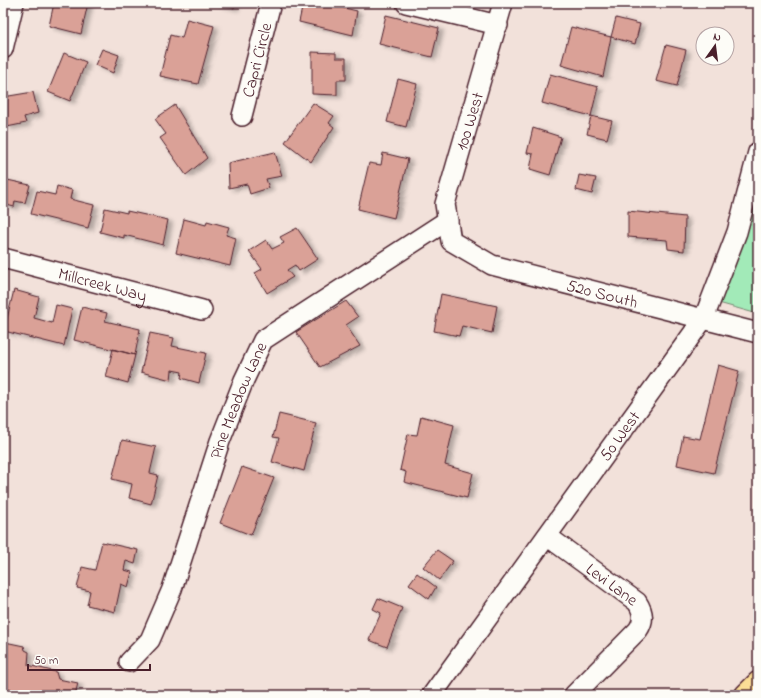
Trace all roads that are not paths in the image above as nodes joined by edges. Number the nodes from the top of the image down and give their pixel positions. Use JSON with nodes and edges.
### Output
{"nodes":[{"id":1,"x":14,"y":3,"type":"edge"},
{"id":2,"x":270,"y":3,"type":"edge"},
{"id":3,"x":406,"y":3,"type":"edge"},
{"id":4,"x":503,"y":3,"type":"edge"},
{"id":5,"x":498,"y":25,"type":"junction"},
{"id":6,"x":4,"y":49,"type":"edge"},
{"id":7,"x":242,"y":116,"type":"dead end"},
{"id":8,"x":758,"y":152,"type":"edge"},
{"id":9,"x":448,"y":220,"type":"junction"},
{"id":10,"x":451,"y":241,"type":"joint"},
{"id":11,"x":3,"y":258,"type":"edge"},
{"id":12,"x":202,"y":310,"type":"dead end"},
{"id":13,"x":704,"y":318,"type":"junction"},
{"id":14,"x":758,"y":333,"type":"edge"},
{"id":15,"x":547,"y":536,"type":"junction"},
{"id":16,"x":129,"y":662,"type":"dead end"},
{"id":17,"x":758,"y":683,"type":"edge"},
{"id":18,"x":439,"y":693,"type":"edge"},
{"id":19,"x":574,"y":695,"type":"edge"},
{"id":20,"x":746,"y":695,"type":"edge"}],
"edges":[{"from":1,"to":6,"type":"street"},
{"from":2,"to":7,"type":"street","name":"Capri Circle"},
{"from":3,"to":5,"type":"street"},
{"from":4,"to":5,"type":"street","name":"100 West"},
{"from":5,"to":9,"type":"street","name":"100 West"},
{"from":8,"to":13,"type":"street","name":"50 West"},
{"from":9,"to":10,"type":"street","name":"100 West"},
{"from":9,"to":16,"type":"street","name":"Pine Meadow Lane"},
{"from":10,"to":13,"type":"street","name":"520 South"},
{"from":11,"to":12,"type":"street","name":"Millcreek Way"},
{"from":13,"to":14,"type":"street","name":"520 South"},
{"from":13,"to":15,"type":"street","name":"50 West"},
{"from":15,"to":18,"type":"street","name":"50 West"},
{"from":15,"to":19,"type":"street","name":"Levi Lane"},
{"from":17,"to":20,"type":"highway"}]}
